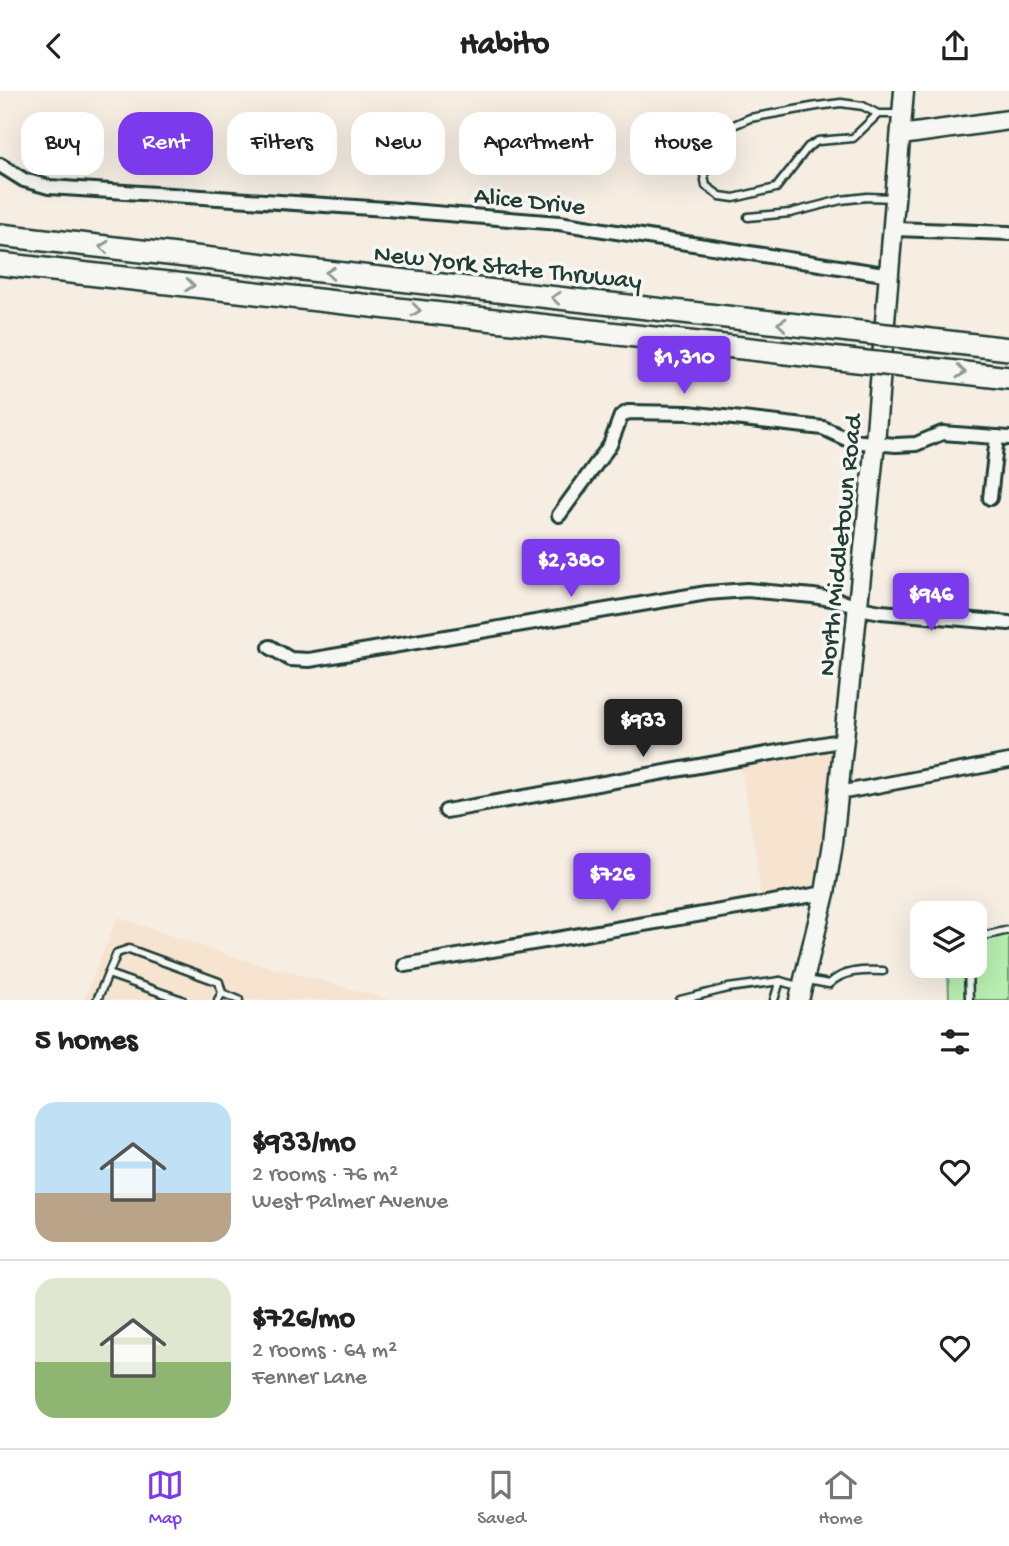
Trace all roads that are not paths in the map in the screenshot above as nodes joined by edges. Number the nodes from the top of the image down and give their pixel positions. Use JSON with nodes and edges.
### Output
{"nodes":[{"id":1,"x":905,"y":91,"type":"edge"},
{"id":2,"x":878,"y":114,"type":"junction"},
{"id":3,"x":903,"y":114,"type":"junction"},
{"id":4,"x":1009,"y":120,"type":"edge"},
{"id":5,"x":901,"y":135,"type":"junction"},
{"id":6,"x":0,"y":165,"type":"edge"},
{"id":7,"x":896,"y":198,"type":"junction"},
{"id":8,"x":748,"y":217,"type":"dead end"},
{"id":9,"x":894,"y":229,"type":"junction"},
{"id":10,"x":1009,"y":233,"type":"edge"},
{"id":11,"x":0,"y":235,"type":"edge"},
{"id":12,"x":0,"y":264,"type":"edge"},
{"id":13,"x":890,"y":275,"type":"junction"},
{"id":14,"x":1009,"y":349,"type":"edge"},
{"id":15,"x":1009,"y":378,"type":"edge"},
{"id":16,"x":1003,"y":438,"type":"edge"},
{"id":17,"x":875,"y":443,"type":"junction"},
{"id":18,"x":990,"y":498,"type":"dead end"},
{"id":19,"x":559,"y":515,"type":"dead end"},
{"id":20,"x":859,"y":608,"type":"junction"},
{"id":21,"x":1009,"y":623,"type":"edge"},
{"id":22,"x":270,"y":647,"type":"dead end"},
{"id":23,"x":845,"y":740,"type":"junction"},
{"id":24,"x":1009,"y":761,"type":"edge"},
{"id":25,"x":839,"y":793,"type":"junction"},
{"id":26,"x":446,"y":811,"type":"dead end"},
{"id":27,"x":825,"y":893,"type":"junction"},
{"id":28,"x":1009,"y":930,"type":"edge"},
{"id":29,"x":987,"y":935,"type":"edge"},
{"id":30,"x":405,"y":965,"type":"dead end"},
{"id":31,"x":883,"y":971,"type":"dead end"},
{"id":32,"x":108,"y":974,"type":"junction"},
{"id":33,"x":968,"y":978,"type":"edge"},
{"id":34,"x":780,"y":981,"type":"junction"},
{"id":35,"x":803,"y":989,"type":"edge"},
{"id":36,"x":220,"y":996,"type":"edge"},
{"id":37,"x":97,"y":1000,"type":"edge"},
{"id":38,"x":182,"y":1000,"type":"edge"},
{"id":39,"x":239,"y":1000,"type":"edge"},
{"id":40,"x":680,"y":1000,"type":"edge"},
{"id":41,"x":774,"y":1000,"type":"edge"},
{"id":42,"x":969,"y":1000,"type":"edge"}],
"edges":[{"from":1,"to":3,"type":"street","name":"North Middletown Road"},
{"from":2,"to":2,"type":"lane"},
{"from":2,"to":3,"type":"lane"},
{"from":3,"to":5,"type":"street","name":"North Middletown Road"},
{"from":4,"to":5,"type":"street"},
{"from":5,"to":7,"type":"street","name":"North Middletown Road"},
{"from":6,"to":13,"type":"street","name":"Alice Drive"},
{"from":7,"to":8,"type":"lane"},
{"from":7,"to":9,"type":"street","name":"North Middletown Road"},
{"from":9,"to":10,"type":"street"},
{"from":9,"to":13,"type":"street","name":"North Middletown Road"},
{"from":14,"to":11,"type":"highway","name":"New York State Thruway","one_way":true,"bridge":true},
{"from":12,"to":15,"type":"highway","name":"New York State Thruway","one_way":true,"bridge":true},
{"from":13,"to":17,"type":"street","name":"North Middletown Road"},
{"from":16,"to":17,"type":"street"},
{"from":16,"to":18,"type":"street"},
{"from":17,"to":19,"type":"street"},
{"from":17,"to":20,"type":"street","name":"North Middletown Road"},
{"from":20,"to":21,"type":"street"},
{"from":20,"to":22,"type":"street"},
{"from":20,"to":23,"type":"street","name":"North Middletown Road"},
{"from":23,"to":25,"type":"street","name":"North Middletown Road"},
{"from":23,"to":26,"type":"street"},
{"from":24,"to":25,"type":"street"},
{"from":25,"to":27,"type":"street","name":"North Middletown Road"},
{"from":27,"to":30,"type":"street"},
{"from":27,"to":35,"type":"street","name":"North Middletown Road"},
{"from":28,"to":29,"type":"lane"},
{"from":31,"to":35,"type":"lane"},
{"from":32,"to":36,"type":"lane"},
{"from":32,"to":37,"type":"lane"},
{"from":32,"to":38,"type":"lane"},
{"from":33,"to":42,"type":"lane"},
{"from":34,"to":35,"type":"lane"},
{"from":34,"to":40,"type":"lane"},
{"from":34,"to":41,"type":"lane"},
{"from":36,"to":39,"type":"lane"}]}
